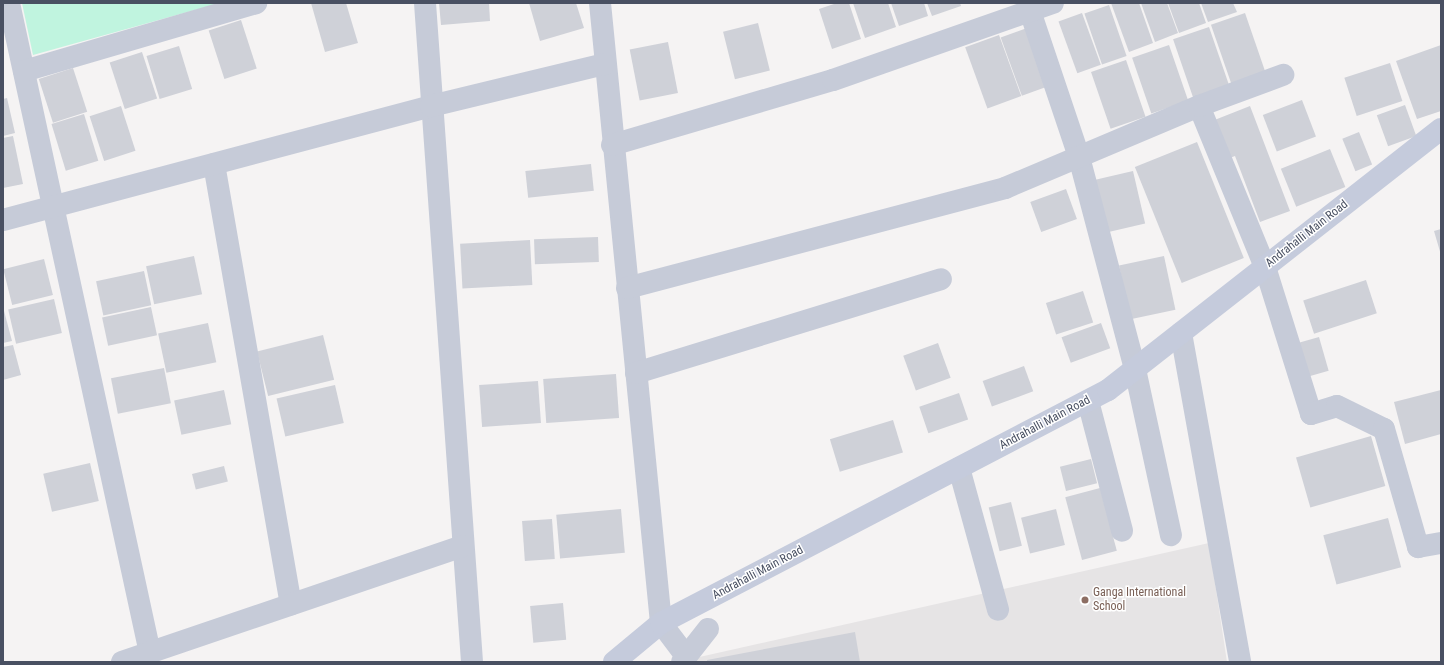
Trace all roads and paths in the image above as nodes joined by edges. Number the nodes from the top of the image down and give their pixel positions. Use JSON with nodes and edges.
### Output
{"nodes":[{"id":1,"x":9,"y":3,"type":"edge"},
{"id":2,"x":256,"y":3,"type":"edge"},
{"id":3,"x":425,"y":3,"type":"edge"},
{"id":4,"x":600,"y":3,"type":"edge"},
{"id":5,"x":1053,"y":3,"type":"edge"},
{"id":6,"x":1030,"y":11,"type":"junction"},
{"id":7,"x":604,"y":64,"type":"junction"},
{"id":8,"x":24,"y":71,"type":"junction"},
{"id":9,"x":1284,"y":75,"type":"dead end"},
{"id":10,"x":431,"y":106,"type":"junction"},
{"id":11,"x":1199,"y":106,"type":"junction"},
{"id":12,"x":1441,"y":129,"type":"edge"},
{"id":13,"x":612,"y":144,"type":"junction"},
{"id":14,"x":1079,"y":158,"type":"junction"},
{"id":15,"x":214,"y":164,"type":"junction"},
{"id":16,"x":52,"y":207,"type":"junction"},
{"id":17,"x":3,"y":220,"type":"edge"},
{"id":18,"x":1265,"y":267,"type":"junction"},
{"id":19,"x":941,"y":279,"type":"dead end"},
{"id":20,"x":627,"y":288,"type":"junction"},
{"id":21,"x":1181,"y":333,"type":"junction"},
{"id":22,"x":1135,"y":369,"type":"junction"},
{"id":23,"x":636,"y":373,"type":"junction"},
{"id":24,"x":1088,"y":401,"type":"junction"},
{"id":25,"x":959,"y":468,"type":"junction"},
{"id":26,"x":1122,"y":531,"type":"dead end"},
{"id":27,"x":1171,"y":535,"type":"dead end"},
{"id":28,"x":1441,"y":543,"type":"edge"},
{"id":29,"x":463,"y":546,"type":"junction"},
{"id":30,"x":292,"y":604,"type":"junction"},
{"id":31,"x":998,"y":610,"type":"dead end"},
{"id":32,"x":661,"y":623,"type":"junction"},
{"id":33,"x":708,"y":629,"type":"dead end"},
{"id":34,"x":150,"y":653,"type":"junction"},
{"id":35,"x":683,"y":659,"type":"edge"},
{"id":36,"x":122,"y":662,"type":"edge"},
{"id":37,"x":472,"y":662,"type":"edge"},
{"id":38,"x":614,"y":662,"type":"edge"},
{"id":39,"x":1240,"y":662,"type":"edge"}],
"edges":[{"from":1,"to":8,"type":"street"},
{"from":2,"to":8,"type":"street"},
{"from":3,"to":10,"type":"street"},
{"from":4,"to":7,"type":"street"},
{"from":5,"to":6,"type":"street"},
{"from":6,"to":13,"type":"street"},
{"from":6,"to":14,"type":"street"},
{"from":7,"to":10,"type":"street"},
{"from":7,"to":13,"type":"street"},
{"from":8,"to":16,"type":"street"},
{"from":9,"to":11,"type":"street"},
{"from":10,"to":15,"type":"street"},
{"from":10,"to":29,"type":"street"},
{"from":11,"to":14,"type":"street"},
{"from":11,"to":18,"type":"street"},
{"from":12,"to":18,"type":"main road","name":"Andrahalli Main Road"},
{"from":13,"to":20,"type":"street"},
{"from":14,"to":20,"type":"street"},
{"from":14,"to":22,"type":"street"},
{"from":15,"to":16,"type":"street"},
{"from":15,"to":30,"type":"street"},
{"from":16,"to":17,"type":"street"},
{"from":16,"to":34,"type":"street"},
{"from":18,"to":21,"type":"main road","name":"Andrahalli Main Road"},
{"from":18,"to":28,"type":"street"},
{"from":19,"to":23,"type":"street"},
{"from":20,"to":23,"type":"street"},
{"from":21,"to":22,"type":"main road","name":"Andrahalli Main Road"},
{"from":21,"to":39,"type":"street"},
{"from":22,"to":24,"type":"main road","name":"Andrahalli Main Road"},
{"from":22,"to":27,"type":"street"},
{"from":23,"to":32,"type":"street"},
{"from":24,"to":25,"type":"main road","name":"Andrahalli Main Road"},
{"from":24,"to":26,"type":"street"},
{"from":25,"to":31,"type":"street"},
{"from":25,"to":32,"type":"main road","name":"Andrahalli Main Road"},
{"from":29,"to":30,"type":"street"},
{"from":29,"to":37,"type":"street"},
{"from":30,"to":34,"type":"street"},
{"from":32,"to":35,"type":"street"},
{"from":32,"to":38,"type":"main road","name":"Andrahalli Main Road"},
{"from":33,"to":35,"type":"street"},
{"from":34,"to":36,"type":"street"}]}
